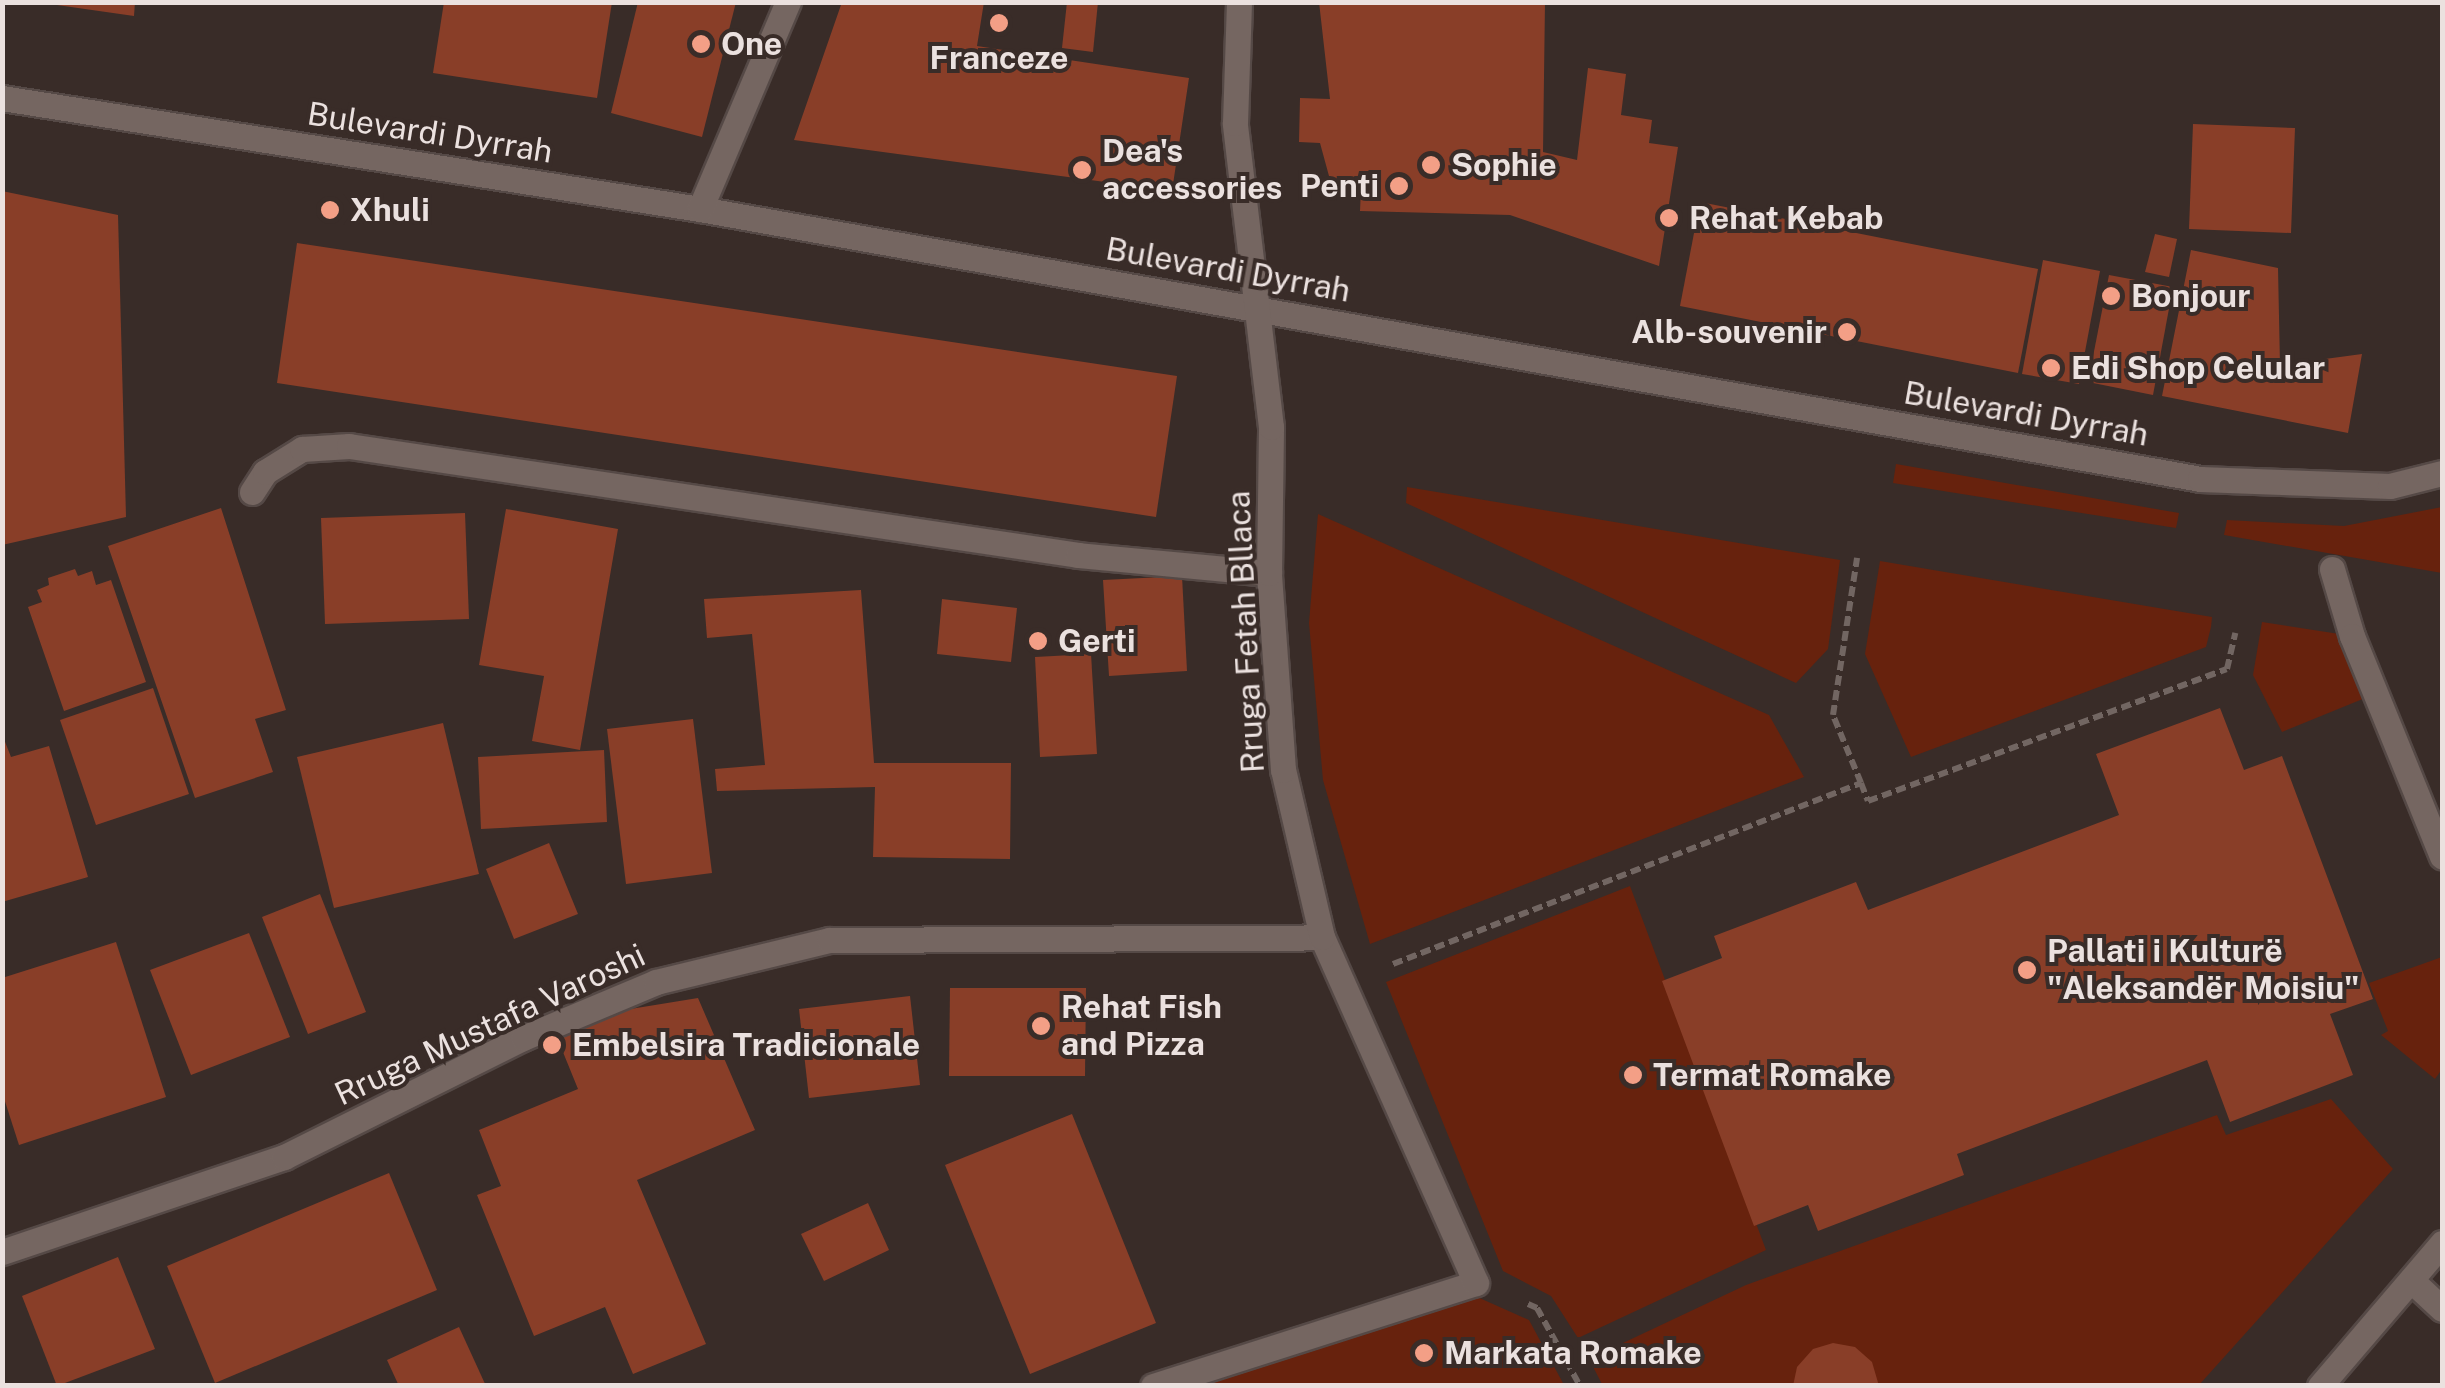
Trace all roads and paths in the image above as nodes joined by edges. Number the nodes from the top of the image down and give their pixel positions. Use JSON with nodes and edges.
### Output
{"nodes":[{"id":1,"x":788,"y":2,"type":"edge"},
{"id":2,"x":1239,"y":2,"type":"edge"},
{"id":3,"x":2,"y":98,"type":"edge"},
{"id":4,"x":700,"y":209,"type":"junction"},
{"id":5,"x":1257,"y":308,"type":"junction"},
{"id":6,"x":2442,"y":473,"type":"edge"},
{"id":7,"x":252,"y":492,"type":"dead end"},
{"id":8,"x":1857,"y":558,"type":"dead end"},
{"id":9,"x":2332,"y":569,"type":"dead end"},
{"id":10,"x":1269,"y":573,"type":"junction"},
{"id":11,"x":2235,"y":633,"type":"dead end"},
{"id":12,"x":1861,"y":783,"type":"junction"},
{"id":13,"x":2442,"y":856,"type":"edge"},
{"id":14,"x":1322,"y":938,"type":"junction"},
{"id":15,"x":1343,"y":984,"type":"junction"},
{"id":16,"x":2442,"y":1243,"type":"edge"},
{"id":17,"x":2,"y":1252,"type":"edge"},
{"id":18,"x":2411,"y":1280,"type":"junction"},
{"id":19,"x":1476,"y":1283,"type":"junction"},
{"id":20,"x":2442,"y":1309,"type":"edge"},
{"id":21,"x":1153,"y":1386,"type":"edge"},
{"id":22,"x":1580,"y":1386,"type":"edge"},
{"id":23,"x":2320,"y":1386,"type":"edge"}],
"edges":[{"from":1,"to":4,"type":"street"},
{"from":2,"to":5,"type":"street","name":"Rruga Fetah Bllaca"},
{"from":3,"to":4,"type":"street","name":"Bulevardi Dyrrah"},
{"from":4,"to":5,"type":"street","name":"Bulevardi Dyrrah"},
{"from":5,"to":6,"type":"street","name":"Bulevardi Dyrrah"},
{"from":5,"to":10,"type":"street","name":"Rruga Fetah Bllaca"},
{"from":7,"to":10,"type":"street"},
{"from":8,"to":12,"type":"path"},
{"from":9,"to":13,"type":"street"},
{"from":10,"to":14,"type":"street","name":"Rruga Fetah Bllaca"},
{"from":11,"to":12,"type":"path"},
{"from":12,"to":15,"type":"path"},
{"from":14,"to":15,"type":"street","name":"Rruga Fetah Bllaca"},
{"from":14,"to":17,"type":"street","name":"Rruga Mustafa Varoshi"},
{"from":15,"to":19,"type":"street","name":"Rruga Fetah Bllaca"},
{"from":16,"to":18,"type":"street"},
{"from":18,"to":20,"type":"street"},
{"from":18,"to":23,"type":"street"},
{"from":19,"to":21,"type":"street"},
{"from":19,"to":22,"type":"path"}]}
